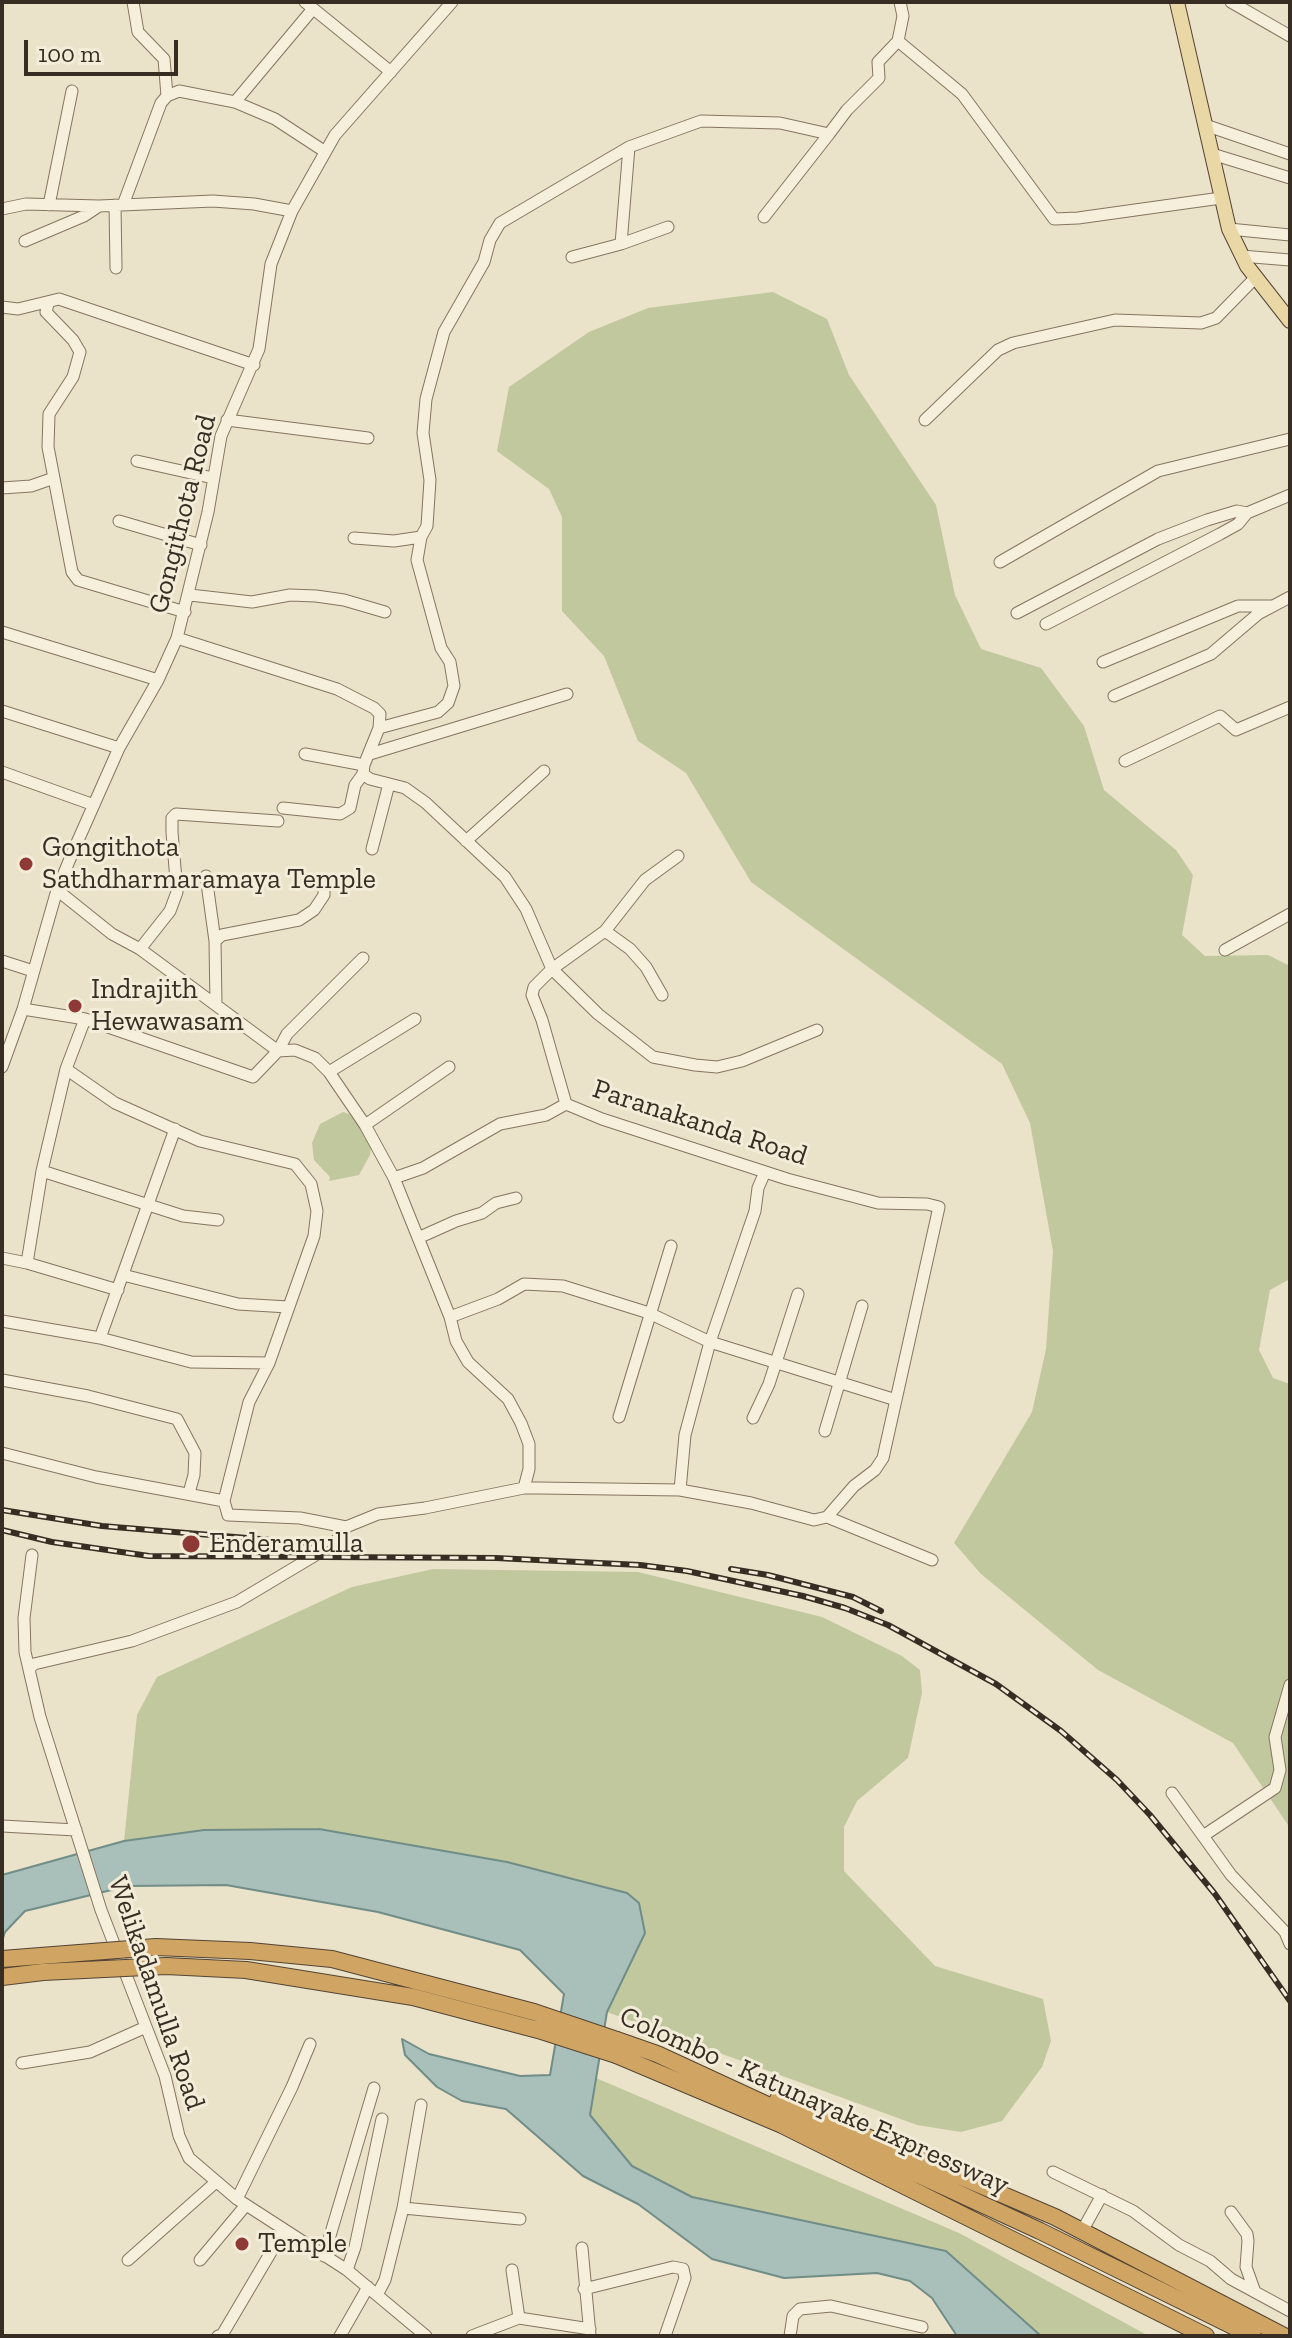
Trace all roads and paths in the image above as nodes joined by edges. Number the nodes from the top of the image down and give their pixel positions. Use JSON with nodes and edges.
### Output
{"nodes":[{"id":1,"x":133,"y":2,"type":"edge"},
{"id":2,"x":452,"y":2,"type":"edge"},
{"id":3,"x":900,"y":2,"type":"edge"},
{"id":4,"x":1177,"y":2,"type":"edge"},
{"id":5,"x":1231,"y":2,"type":"edge"},
{"id":6,"x":309,"y":6,"type":"edge"},
{"id":7,"x":1290,"y":36,"type":"edge"},
{"id":8,"x":898,"y":41,"type":"junction"},
{"id":9,"x":391,"y":72,"type":"junction"},
{"id":10,"x":72,"y":91,"type":"dead end"},
{"id":11,"x":167,"y":96,"type":"junction"},
{"id":12,"x":235,"y":102,"type":"junction"},
{"id":13,"x":1205,"y":125,"type":"junction"},
{"id":14,"x":829,"y":134,"type":"junction"},
{"id":15,"x":629,"y":147,"type":"junction"},
{"id":16,"x":324,"y":151,"type":"junction"},
{"id":17,"x":1212,"y":154,"type":"junction"},
{"id":18,"x":1290,"y":154,"type":"edge"},
{"id":19,"x":1290,"y":178,"type":"edge"},
{"id":20,"x":1221,"y":198,"type":"junction"},
{"id":21,"x":49,"y":205,"type":"junction"},
{"id":22,"x":119,"y":205,"type":"junction"},
{"id":23,"x":99,"y":206,"type":"junction"},
{"id":24,"x":2,"y":209,"type":"edge"},
{"id":25,"x":292,"y":211,"type":"junction"},
{"id":26,"x":764,"y":217,"type":"dead end"},
{"id":27,"x":668,"y":227,"type":"dead end"},
{"id":28,"x":1229,"y":229,"type":"junction"},
{"id":29,"x":1290,"y":235,"type":"edge"},
{"id":30,"x":25,"y":241,"type":"dead end"},
{"id":31,"x":621,"y":244,"type":"junction"},
{"id":32,"x":1241,"y":256,"type":"junction"},
{"id":33,"x":572,"y":257,"type":"dead end"},
{"id":34,"x":1290,"y":260,"type":"edge"},
{"id":35,"x":116,"y":268,"type":"dead end"},
{"id":36,"x":1256,"y":277,"type":"junction"},
{"id":37,"x":48,"y":304,"type":"junction"},
{"id":38,"x":2,"y":307,"type":"edge"},
{"id":39,"x":1290,"y":321,"type":"edge"},
{"id":40,"x":254,"y":365,"type":"junction"},
{"id":41,"x":227,"y":420,"type":"junction"},
{"id":42,"x":925,"y":420,"type":"dead end"},
{"id":43,"x":368,"y":438,"type":"dead end"},
{"id":44,"x":1290,"y":439,"type":"edge"},
{"id":45,"x":137,"y":461,"type":"dead end"},
{"id":46,"x":54,"y":478,"type":"junction"},
{"id":47,"x":213,"y":478,"type":"junction"},
{"id":48,"x":2,"y":488,"type":"edge"},
{"id":49,"x":1290,"y":495,"type":"edge"},
{"id":50,"x":1247,"y":513,"type":"junction"},
{"id":51,"x":119,"y":521,"type":"dead end"},
{"id":52,"x":421,"y":537,"type":"junction"},
{"id":53,"x":354,"y":538,"type":"dead end"},
{"id":54,"x":201,"y":545,"type":"junction"},
{"id":55,"x":1000,"y":562,"type":"dead end"},
{"id":56,"x":190,"y":595,"type":"junction"},
{"id":57,"x":1290,"y":597,"type":"edge"},
{"id":58,"x":1272,"y":606,"type":"junction"},
{"id":59,"x":185,"y":612,"type":"junction"},
{"id":60,"x":385,"y":612,"type":"dead end"},
{"id":61,"x":1017,"y":613,"type":"dead end"},
{"id":62,"x":1046,"y":624,"type":"dead end"},
{"id":63,"x":2,"y":632,"type":"edge"},
{"id":64,"x":177,"y":638,"type":"junction"},
{"id":65,"x":1103,"y":662,"type":"dead end"},
{"id":66,"x":158,"y":680,"type":"junction"},
{"id":67,"x":567,"y":694,"type":"dead end"},
{"id":68,"x":1114,"y":696,"type":"dead end"},
{"id":69,"x":1290,"y":707,"type":"edge"},
{"id":70,"x":2,"y":711,"type":"edge"},
{"id":71,"x":379,"y":728,"type":"junction"},
{"id":72,"x":119,"y":748,"type":"junction"},
{"id":73,"x":305,"y":754,"type":"dead end"},
{"id":74,"x":1125,"y":761,"type":"dead end"},
{"id":75,"x":365,"y":764,"type":"junction"},
{"id":76,"x":544,"y":771,"type":"dead end"},
{"id":77,"x":2,"y":772,"type":"edge"},
{"id":78,"x":389,"y":784,"type":"junction"},
{"id":79,"x":94,"y":805,"type":"junction"},
{"id":80,"x":283,"y":808,"type":"dead end"},
{"id":81,"x":278,"y":821,"type":"dead end"},
{"id":82,"x":466,"y":841,"type":"junction"},
{"id":83,"x":372,"y":849,"type":"dead end"},
{"id":84,"x":678,"y":856,"type":"dead end"},
{"id":85,"x":206,"y":876,"type":"dead end"},
{"id":86,"x":324,"y":884,"type":"dead end"},
{"id":87,"x":57,"y":890,"type":"junction"},
{"id":88,"x":1290,"y":914,"type":"edge"},
{"id":89,"x":605,"y":931,"type":"junction"},
{"id":90,"x":215,"y":941,"type":"junction"},
{"id":91,"x":140,"y":949,"type":"junction"},
{"id":92,"x":1225,"y":950,"type":"dead end"},
{"id":93,"x":363,"y":958,"type":"dead end"},
{"id":94,"x":2,"y":961,"type":"edge"},
{"id":95,"x":552,"y":969,"type":"junction"},
{"id":96,"x":33,"y":971,"type":"junction"},
{"id":97,"x":662,"y":995,"type":"dead end"},
{"id":98,"x":216,"y":1005,"type":"junction"},
{"id":99,"x":23,"y":1009,"type":"junction"},
{"id":100,"x":85,"y":1019,"type":"junction"},
{"id":101,"x":415,"y":1019,"type":"dead end"},
{"id":102,"x":817,"y":1030,"type":"dead end"},
{"id":103,"x":7,"y":1032,"type":"edge"},
{"id":104,"x":278,"y":1051,"type":"junction"},
{"id":105,"x":2,"y":1067,"type":"edge"},
{"id":106,"x":449,"y":1067,"type":"dead end"},
{"id":107,"x":66,"y":1069,"type":"junction"},
{"id":108,"x":329,"y":1072,"type":"junction"},
{"id":109,"x":566,"y":1104,"type":"junction"},
{"id":110,"x":365,"y":1125,"type":"junction"},
{"id":111,"x":175,"y":1129,"type":"junction"},
{"id":112,"x":42,"y":1171,"type":"junction"},
{"id":113,"x":765,"y":1172,"type":"junction"},
{"id":114,"x":394,"y":1178,"type":"junction"},
{"id":115,"x":516,"y":1198,"type":"dead end"},
{"id":116,"x":148,"y":1205,"type":"junction"},
{"id":117,"x":218,"y":1220,"type":"dead end"},
{"id":118,"x":418,"y":1238,"type":"junction"},
{"id":119,"x":671,"y":1246,"type":"dead end"},
{"id":120,"x":2,"y":1258,"type":"edge"},
{"id":121,"x":27,"y":1263,"type":"junction"},
{"id":122,"x":123,"y":1275,"type":"junction"},
{"id":123,"x":118,"y":1290,"type":"junction"},
{"id":124,"x":798,"y":1294,"type":"dead end"},
{"id":125,"x":862,"y":1306,"type":"dead end"},
{"id":126,"x":288,"y":1307,"type":"junction"},
{"id":127,"x":649,"y":1313,"type":"junction"},
{"id":128,"x":450,"y":1317,"type":"junction"},
{"id":129,"x":2,"y":1321,"type":"edge"},
{"id":130,"x":100,"y":1338,"type":"junction"},
{"id":131,"x":710,"y":1342,"type":"junction"},
{"id":132,"x":774,"y":1361,"type":"junction"},
{"id":133,"x":269,"y":1363,"type":"junction"},
{"id":134,"x":2,"y":1380,"type":"edge"},
{"id":135,"x":838,"y":1382,"type":"junction"},
{"id":136,"x":896,"y":1400,"type":"junction"},
{"id":137,"x":619,"y":1417,"type":"dead end"},
{"id":138,"x":753,"y":1418,"type":"dead end"},
{"id":139,"x":825,"y":1431,"type":"dead end"},
{"id":140,"x":2,"y":1453,"type":"edge"},
{"id":141,"x":524,"y":1488,"type":"junction"},
{"id":142,"x":680,"y":1490,"type":"junction"},
{"id":143,"x":189,"y":1493,"type":"junction"},
{"id":144,"x":224,"y":1501,"type":"junction"},
{"id":145,"x":827,"y":1517,"type":"junction"},
{"id":146,"x":346,"y":1527,"type":"junction"},
{"id":147,"x":32,"y":1555,"type":"dead end"},
{"id":148,"x":932,"y":1560,"type":"dead end"},
{"id":149,"x":30,"y":1668,"type":"junction"},
{"id":150,"x":1290,"y":1685,"type":"edge"},
{"id":151,"x":1172,"y":1793,"type":"dead end"},
{"id":152,"x":2,"y":1826,"type":"edge"},
{"id":153,"x":76,"y":1830,"type":"junction"},
{"id":154,"x":1203,"y":1836,"type":"junction"},
{"id":155,"x":1290,"y":1944,"type":"edge"},
{"id":156,"x":2,"y":1959,"type":"edge"},
{"id":157,"x":2,"y":1977,"type":"edge"},
{"id":158,"x":146,"y":2027,"type":"junction"},
{"id":159,"x":310,"y":2044,"type":"dead end"},
{"id":160,"x":616,"y":2047,"type":"junction"},
{"id":161,"x":657,"y":2054,"type":"junction"},
{"id":162,"x":22,"y":2063,"type":"dead end"},
{"id":163,"x":702,"y":2071,"type":"junction"},
{"id":164,"x":374,"y":2088,"type":"dead end"},
{"id":165,"x":756,"y":2089,"type":"junction"},
{"id":166,"x":421,"y":2105,"type":"dead end"},
{"id":167,"x":382,"y":2119,"type":"dead end"},
{"id":168,"x":1053,"y":2172,"type":"dead end"},
{"id":169,"x":216,"y":2182,"type":"junction"},
{"id":170,"x":1102,"y":2195,"type":"junction"},
{"id":171,"x":242,"y":2202,"type":"junction"},
{"id":172,"x":403,"y":2208,"type":"junction"},
{"id":173,"x":1231,"y":2212,"type":"dead end"},
{"id":174,"x":520,"y":2219,"type":"dead end"},
{"id":175,"x":1086,"y":2224,"type":"junction"},
{"id":176,"x":284,"y":2230,"type":"junction"},
{"id":177,"x":582,"y":2248,"type":"dead end"},
{"id":178,"x":324,"y":2256,"type":"junction"},
{"id":179,"x":128,"y":2260,"type":"dead end"},
{"id":180,"x":200,"y":2260,"type":"dead end"},
{"id":181,"x":347,"y":2270,"type":"junction"},
{"id":182,"x":512,"y":2270,"type":"dead end"},
{"id":183,"x":584,"y":2289,"type":"junction"},
{"id":184,"x":372,"y":2291,"type":"junction"},
{"id":185,"x":1255,"y":2292,"type":"junction"},
{"id":186,"x":1290,"y":2311,"type":"edge"},
{"id":187,"x":519,"y":2318,"type":"junction"},
{"id":188,"x":922,"y":2327,"type":"dead end"},
{"id":189,"x":501,"y":2331,"type":"edge"},
{"id":190,"x":590,"y":2333,"type":"edge"},
{"id":191,"x":214,"y":2335,"type":"edge"},
{"id":192,"x":1290,"y":2335,"type":"edge"},
{"id":193,"x":340,"y":2336,"type":"edge"},
{"id":194,"x":426,"y":2336,"type":"edge"},
{"id":195,"x":472,"y":2336,"type":"edge"},
{"id":196,"x":665,"y":2336,"type":"edge"},
{"id":197,"x":790,"y":2336,"type":"edge"},
{"id":198,"x":1206,"y":2336,"type":"edge"},
{"id":199,"x":1253,"y":2336,"type":"edge"},
{"id":200,"x":1266,"y":2336,"type":"edge"},
{"id":201,"x":1284,"y":2336,"type":"edge"}],
"edges":[{"from":1,"to":11,"type":"street"},
{"from":2,"to":9,"type":"street","name":"Gongithota Road"},
{"from":3,"to":8,"type":"street"},
{"from":4,"to":13,"type":"main road"},
{"from":5,"to":7,"type":"street"},
{"from":6,"to":9,"type":"street"},
{"from":6,"to":12,"type":"street"},
{"from":8,"to":14,"type":"street"},
{"from":8,"to":20,"type":"street"},
{"from":9,"to":16,"type":"street","name":"Gongithota Road"},
{"from":10,"to":21,"type":"street"},
{"from":11,"to":12,"type":"street"},
{"from":11,"to":22,"type":"street"},
{"from":12,"to":16,"type":"street"},
{"from":13,"to":17,"type":"main road"},
{"from":13,"to":18,"type":"street"},
{"from":14,"to":15,"type":"street"},
{"from":14,"to":26,"type":"street"},
{"from":15,"to":31,"type":"street"},
{"from":15,"to":52,"type":"street"},
{"from":16,"to":25,"type":"street","name":"Gongithota Road"},
{"from":17,"to":19,"type":"street"},
{"from":17,"to":20,"type":"main road"},
{"from":20,"to":28,"type":"main road"},
{"from":21,"to":23,"type":"street"},
{"from":21,"to":24,"type":"street"},
{"from":22,"to":23,"type":"street"},
{"from":22,"to":25,"type":"street"},
{"from":22,"to":35,"type":"street"},
{"from":23,"to":30,"type":"street"},
{"from":25,"to":40,"type":"street","name":"Gongithota Road"},
{"from":27,"to":31,"type":"street"},
{"from":28,"to":29,"type":"street"},
{"from":28,"to":32,"type":"main road"},
{"from":31,"to":33,"type":"street"},
{"from":32,"to":34,"type":"street"},
{"from":32,"to":36,"type":"main road"},
{"from":36,"to":39,"type":"main road"},
{"from":36,"to":42,"type":"street"},
{"from":37,"to":38,"type":"street"},
{"from":37,"to":40,"type":"street"},
{"from":37,"to":46,"type":"street"},
{"from":40,"to":41,"type":"street","name":"Gongithota Road"},
{"from":41,"to":43,"type":"street"},
{"from":41,"to":47,"type":"street","name":"Gongithota Road"},
{"from":44,"to":55,"type":"street"},
{"from":45,"to":47,"type":"street"},
{"from":46,"to":48,"type":"street"},
{"from":46,"to":59,"type":"street"},
{"from":47,"to":54,"type":"street","name":"Gongithota Road"},
{"from":49,"to":50,"type":"street"},
{"from":50,"to":61,"type":"street"},
{"from":50,"to":62,"type":"street"},
{"from":51,"to":54,"type":"street"},
{"from":52,"to":53,"type":"street"},
{"from":52,"to":71,"type":"street"},
{"from":54,"to":56,"type":"street","name":"Gongithota Road"},
{"from":56,"to":59,"type":"street","name":"Gongithota Road"},
{"from":56,"to":60,"type":"street"},
{"from":57,"to":58,"type":"street"},
{"from":58,"to":65,"type":"street"},
{"from":58,"to":68,"type":"street"},
{"from":59,"to":64,"type":"street","name":"Gongithota Road"},
{"from":63,"to":66,"type":"street"},
{"from":64,"to":66,"type":"street","name":"Gongithota Road"},
{"from":64,"to":71,"type":"street"},
{"from":66,"to":72,"type":"street","name":"Gongithota Road"},
{"from":67,"to":75,"type":"street"},
{"from":69,"to":74,"type":"street"},
{"from":70,"to":72,"type":"street"},
{"from":71,"to":75,"type":"street"},
{"from":72,"to":79,"type":"street","name":"Gongithota Road"},
{"from":73,"to":75,"type":"street"},
{"from":75,"to":78,"type":"street"},
{"from":75,"to":80,"type":"street"},
{"from":76,"to":82,"type":"street"},
{"from":77,"to":79,"type":"street"},
{"from":78,"to":82,"type":"street"},
{"from":78,"to":83,"type":"street"},
{"from":79,"to":87,"type":"street","name":"Gongithota Road"},
{"from":81,"to":91,"type":"street"},
{"from":82,"to":95,"type":"street"},
{"from":84,"to":89,"type":"street"},
{"from":85,"to":90,"type":"street"},
{"from":86,"to":90,"type":"street"},
{"from":87,"to":91,"type":"street"},
{"from":87,"to":96,"type":"street","name":"Gongithota Road"},
{"from":88,"to":92,"type":"street"},
{"from":89,"to":95,"type":"street"},
{"from":89,"to":97,"type":"street"},
{"from":90,"to":98,"type":"street"},
{"from":91,"to":98,"type":"street"},
{"from":93,"to":104,"type":"street"},
{"from":94,"to":96,"type":"street"},
{"from":95,"to":102,"type":"street"},
{"from":95,"to":109,"type":"street","name":"Paranakanda Road"},
{"from":96,"to":99,"type":"street","name":"Gongithota Road"},
{"from":98,"to":104,"type":"street"},
{"from":99,"to":100,"type":"street"},
{"from":99,"to":103,"type":"street","name":"Gongithota Road"},
{"from":100,"to":104,"type":"street"},
{"from":100,"to":107,"type":"street"},
{"from":101,"to":108,"type":"street"},
{"from":103,"to":105,"type":"street","name":"Gongithota Road"},
{"from":104,"to":108,"type":"street"},
{"from":106,"to":110,"type":"street"},
{"from":107,"to":111,"type":"street"},
{"from":107,"to":112,"type":"street"},
{"from":108,"to":110,"type":"street"},
{"from":109,"to":113,"type":"street","name":"Paranakanda Road"},
{"from":109,"to":114,"type":"street"},
{"from":110,"to":114,"type":"street"},
{"from":111,"to":116,"type":"street"},
{"from":111,"to":126,"type":"street"},
{"from":112,"to":116,"type":"street"},
{"from":112,"to":121,"type":"street"},
{"from":113,"to":131,"type":"street"},
{"from":113,"to":136,"type":"street","name":"Paranakanda Road"},
{"from":114,"to":118,"type":"street"},
{"from":115,"to":118,"type":"street"},
{"from":116,"to":117,"type":"street"},
{"from":116,"to":122,"type":"street"},
{"from":118,"to":128,"type":"street"},
{"from":119,"to":127,"type":"street"},
{"from":120,"to":121,"type":"street"},
{"from":121,"to":123,"type":"street"},
{"from":122,"to":123,"type":"street"},
{"from":122,"to":126,"type":"street"},
{"from":123,"to":130,"type":"street"},
{"from":124,"to":132,"type":"street"},
{"from":125,"to":135,"type":"street"},
{"from":126,"to":133,"type":"street"},
{"from":127,"to":128,"type":"street"},
{"from":127,"to":131,"type":"street"},
{"from":127,"to":137,"type":"street"},
{"from":128,"to":141,"type":"street"},
{"from":129,"to":130,"type":"street"},
{"from":130,"to":133,"type":"street"},
{"from":131,"to":132,"type":"street"},
{"from":131,"to":142,"type":"street"},
{"from":132,"to":135,"type":"street"},
{"from":132,"to":138,"type":"street"},
{"from":133,"to":144,"type":"street"},
{"from":134,"to":143,"type":"street"},
{"from":135,"to":136,"type":"street"},
{"from":135,"to":139,"type":"street"},
{"from":136,"to":145,"type":"street"},
{"from":140,"to":143,"type":"street"},
{"from":141,"to":142,"type":"street"},
{"from":141,"to":146,"type":"street"},
{"from":142,"to":145,"type":"street"},
{"from":143,"to":144,"type":"street"},
{"from":144,"to":146,"type":"street"},
{"from":145,"to":148,"type":"street"},
{"from":146,"to":149,"type":"street"},
{"from":147,"to":149,"type":"street","name":"Welikadamulla Road"},
{"from":149,"to":153,"type":"street","name":"Welikadamulla Road"},
{"from":150,"to":154,"type":"street"},
{"from":151,"to":154,"type":"street"},
{"from":152,"to":153,"type":"street"},
{"from":153,"to":158,"type":"street","name":"Welikadamulla Road"},
{"from":154,"to":155,"type":"street"},
{"from":156,"to":160,"type":"highway","name":"Colombo - Katunayake Expressway","bridge":true},
{"from":157,"to":160,"type":"highway","name":"Colombo - Katunayake Expressway","bridge":true},
{"from":158,"to":162,"type":"street"},
{"from":158,"to":169,"type":"street","name":"Welikadamulla Road"},
{"from":159,"to":171,"type":"street"},
{"from":160,"to":161,"type":"highway","name":"Colombo - Katunayake Expressway"},
{"from":160,"to":198,"type":"highway","name":"Colombo - Katunayake Expressway"},
{"from":161,"to":163,"type":"highway"},
{"from":161,"to":199,"type":"highway","name":"Colombo - Katunayake Expressway"},
{"from":163,"to":165,"type":"highway"},
{"from":163,"to":200,"type":"highway"},
{"from":164,"to":178,"type":"street"},
{"from":165,"to":175,"type":"highway"},
{"from":165,"to":201,"type":"highway"},
{"from":166,"to":172,"type":"street"},
{"from":167,"to":181,"type":"street"},
{"from":168,"to":170,"type":"street"},
{"from":169,"to":171,"type":"street","name":"Welikadamulla Road"},
{"from":169,"to":179,"type":"street"},
{"from":170,"to":175,"type":"street"},
{"from":170,"to":185,"type":"street"},
{"from":171,"to":176,"type":"street","name":"Welikadamulla Road"},
{"from":171,"to":180,"type":"street"},
{"from":172,"to":174,"type":"street"},
{"from":172,"to":184,"type":"street"},
{"from":173,"to":185,"type":"street"},
{"from":175,"to":192,"type":"highway"},
{"from":176,"to":178,"type":"street","name":"Welikadamulla Road"},
{"from":176,"to":191,"type":"street"},
{"from":177,"to":183,"type":"street"},
{"from":178,"to":181,"type":"street","name":"Welikadamulla Road"},
{"from":181,"to":184,"type":"street","name":"Welikadamulla Road"},
{"from":182,"to":187,"type":"street"},
{"from":183,"to":190,"type":"street"},
{"from":183,"to":196,"type":"street"},
{"from":184,"to":193,"type":"street"},
{"from":184,"to":194,"type":"street","name":"Welikadamulla Road"},
{"from":185,"to":186,"type":"street"},
{"from":187,"to":189,"type":"street"},
{"from":187,"to":190,"type":"street"},
{"from":188,"to":197,"type":"street"},
{"from":189,"to":195,"type":"street"}]}
